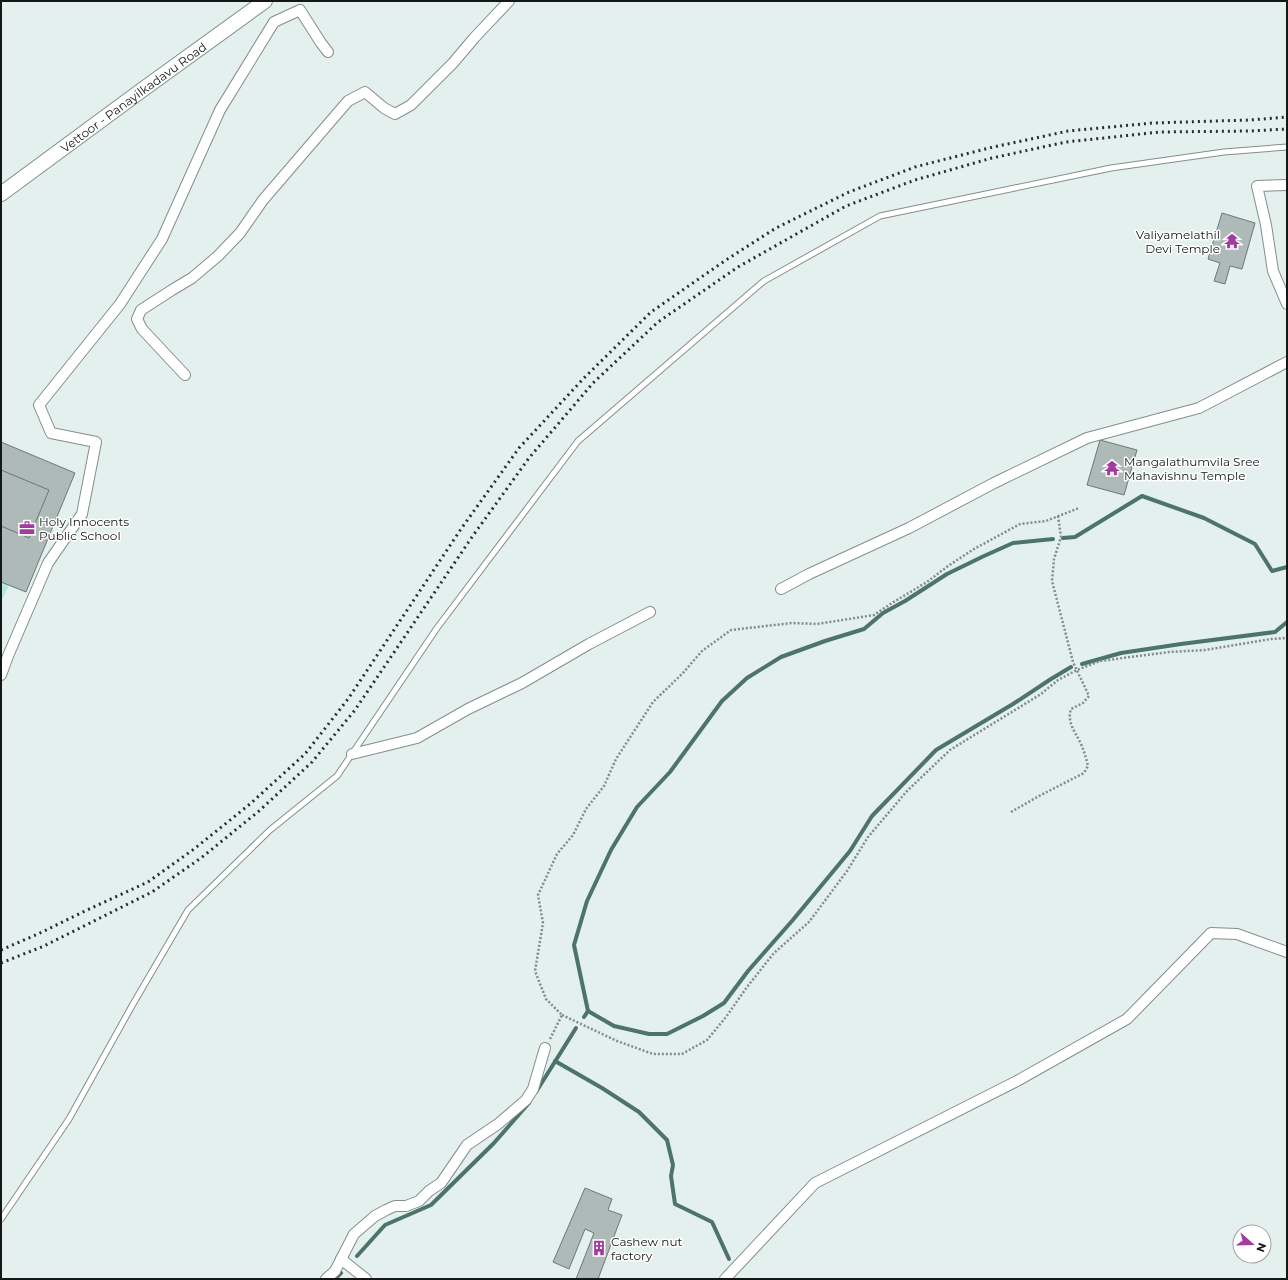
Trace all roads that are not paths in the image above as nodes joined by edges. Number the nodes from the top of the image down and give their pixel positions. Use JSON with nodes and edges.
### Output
{"nodes":[{"id":1,"x":266,"y":1,"type":"edge"},
{"id":2,"x":510,"y":1,"type":"edge"},
{"id":3,"x":328,"y":52,"type":"dead end"},
{"id":4,"x":1287,"y":147,"type":"edge"},
{"id":5,"x":1287,"y":185,"type":"edge"},
{"id":6,"x":1,"y":194,"type":"edge"},
{"id":7,"x":1287,"y":304,"type":"edge"},
{"id":8,"x":1287,"y":362,"type":"edge"},
{"id":9,"x":185,"y":375,"type":"dead end"},
{"id":10,"x":781,"y":589,"type":"dead end"},
{"id":11,"x":650,"y":612,"type":"dead end"},
{"id":12,"x":1,"y":676,"type":"edge"},
{"id":13,"x":352,"y":754,"type":"junction"},
{"id":14,"x":1287,"y":952,"type":"edge"},
{"id":15,"x":545,"y":1048,"type":"road end"},
{"id":16,"x":1,"y":1219,"type":"edge"},
{"id":17,"x":341,"y":1259,"type":"junction"},
{"id":18,"x":326,"y":1279,"type":"edge"},
{"id":19,"x":366,"y":1279,"type":"edge"},
{"id":20,"x":725,"y":1279,"type":"edge"}],
"edges":[{"from":1,"to":6,"type":"main road","name":"Vettoor - Panayilkadavu Road"},
{"from":2,"to":9,"type":"street"},
{"from":3,"to":12,"type":"street"},
{"from":4,"to":13,"type":"lane"},
{"from":5,"to":7,"type":"street"},
{"from":8,"to":10,"type":"street"},
{"from":11,"to":13,"type":"street"},
{"from":13,"to":16,"type":"lane"},
{"from":14,"to":20,"type":"street"},
{"from":15,"to":17,"type":"street"},
{"from":17,"to":18,"type":"street"},
{"from":17,"to":19,"type":"street"}]}
